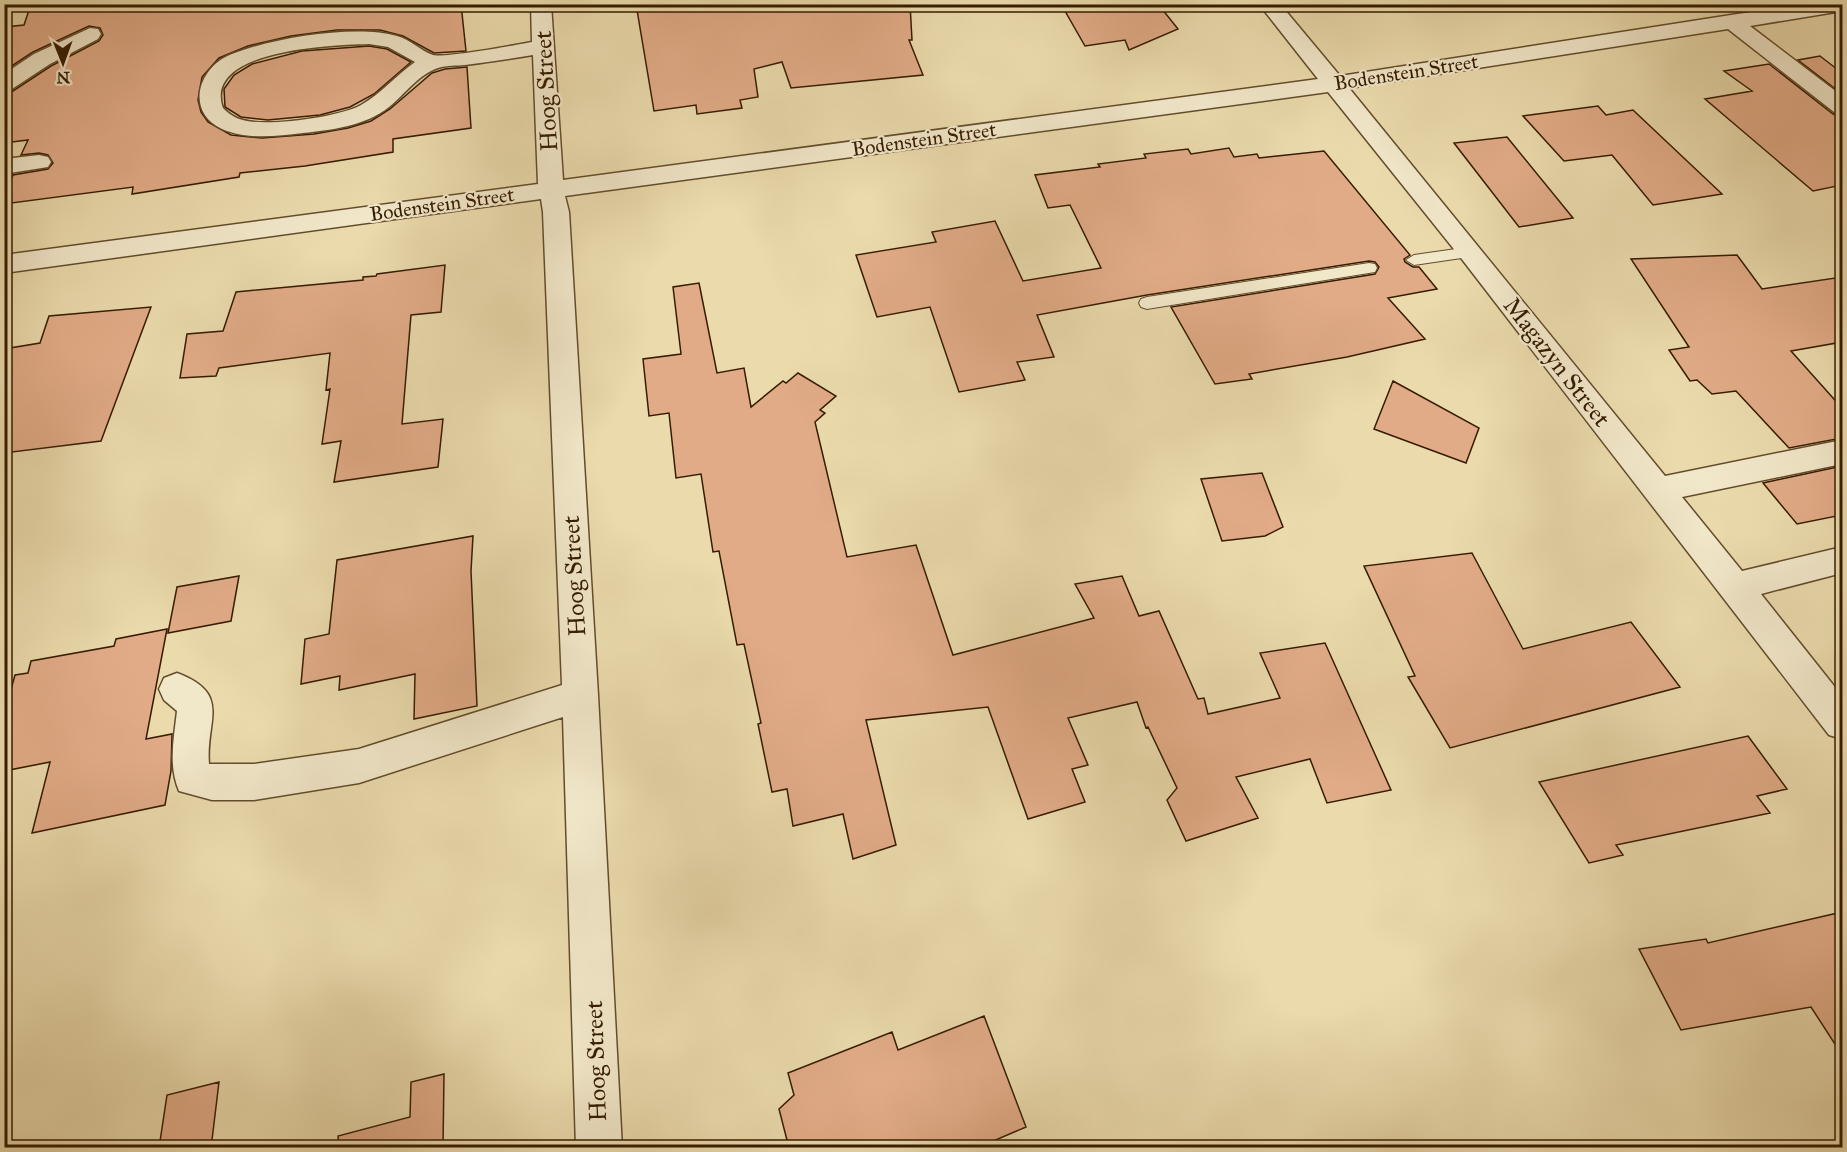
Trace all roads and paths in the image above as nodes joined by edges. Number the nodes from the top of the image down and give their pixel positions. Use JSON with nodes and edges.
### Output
{"nodes":[{"id":1,"x":541,"y":4,"type":"edge"},
{"id":2,"x":1269,"y":4,"type":"edge"},
{"id":3,"x":1842,"y":5,"type":"edge"},
{"id":4,"x":1731,"y":21,"type":"junction"},
{"id":5,"x":90,"y":34,"type":"dead end"},
{"id":6,"x":544,"y":47,"type":"junction"},
{"id":7,"x":431,"y":63,"type":"junction"},
{"id":8,"x":4,"y":84,"type":"edge"},
{"id":9,"x":1334,"y":84,"type":"junction"},
{"id":10,"x":1842,"y":107,"type":"edge"},
{"id":11,"x":39,"y":162,"type":"dead end"},
{"id":12,"x":4,"y":167,"type":"edge"},
{"id":13,"x":551,"y":189,"type":"junction"},
{"id":14,"x":1470,"y":252,"type":"junction"},
{"id":15,"x":1414,"y":260,"type":"dead end"},
{"id":16,"x":4,"y":264,"type":"edge"},
{"id":17,"x":1369,"y":268,"type":"dead end"},
{"id":18,"x":1147,"y":303,"type":"dead end"},
{"id":19,"x":1842,"y":452,"type":"edge"},
{"id":20,"x":1658,"y":490,"type":"junction"},
{"id":21,"x":1842,"y":560,"type":"edge"},
{"id":22,"x":1735,"y":587,"type":"junction"},
{"id":23,"x":177,"y":689,"type":"dead end"},
{"id":24,"x":580,"y":695,"type":"junction"},
{"id":25,"x":1842,"y":723,"type":"edge"},
{"id":26,"x":599,"y":1148,"type":"edge"}],
"edges":[{"from":1,"to":6,"type":"street","name":"Hoog Street"},
{"from":2,"to":9,"type":"street","name":"Magazyn Street"},
{"from":3,"to":4,"type":"street","name":"Bodenstein Street"},
{"from":4,"to":9,"type":"street","name":"Bodenstein Street"},
{"from":4,"to":10,"type":"street"},
{"from":5,"to":8,"type":"street"},
{"from":6,"to":7,"type":"street"},
{"from":6,"to":13,"type":"street","name":"Hoog Street"},
{"from":7,"to":7,"type":"street"},
{"from":9,"to":13,"type":"street","name":"Bodenstein Street"},
{"from":9,"to":14,"type":"street","name":"Magazyn Street"},
{"from":11,"to":12,"type":"street"},
{"from":13,"to":16,"type":"street","name":"Bodenstein Street"},
{"from":13,"to":24,"type":"street","name":"Hoog Street"},
{"from":14,"to":15,"type":"lane"},
{"from":14,"to":20,"type":"street","name":"Magazyn Street"},
{"from":17,"to":18,"type":"lane"},
{"from":19,"to":20,"type":"street"},
{"from":20,"to":22,"type":"street","name":"Magazyn Street"},
{"from":21,"to":22,"type":"street"},
{"from":22,"to":25,"type":"street","name":"Magazyn Street"},
{"from":23,"to":24,"type":"street"},
{"from":24,"to":26,"type":"street","name":"Hoog Street"}]}
